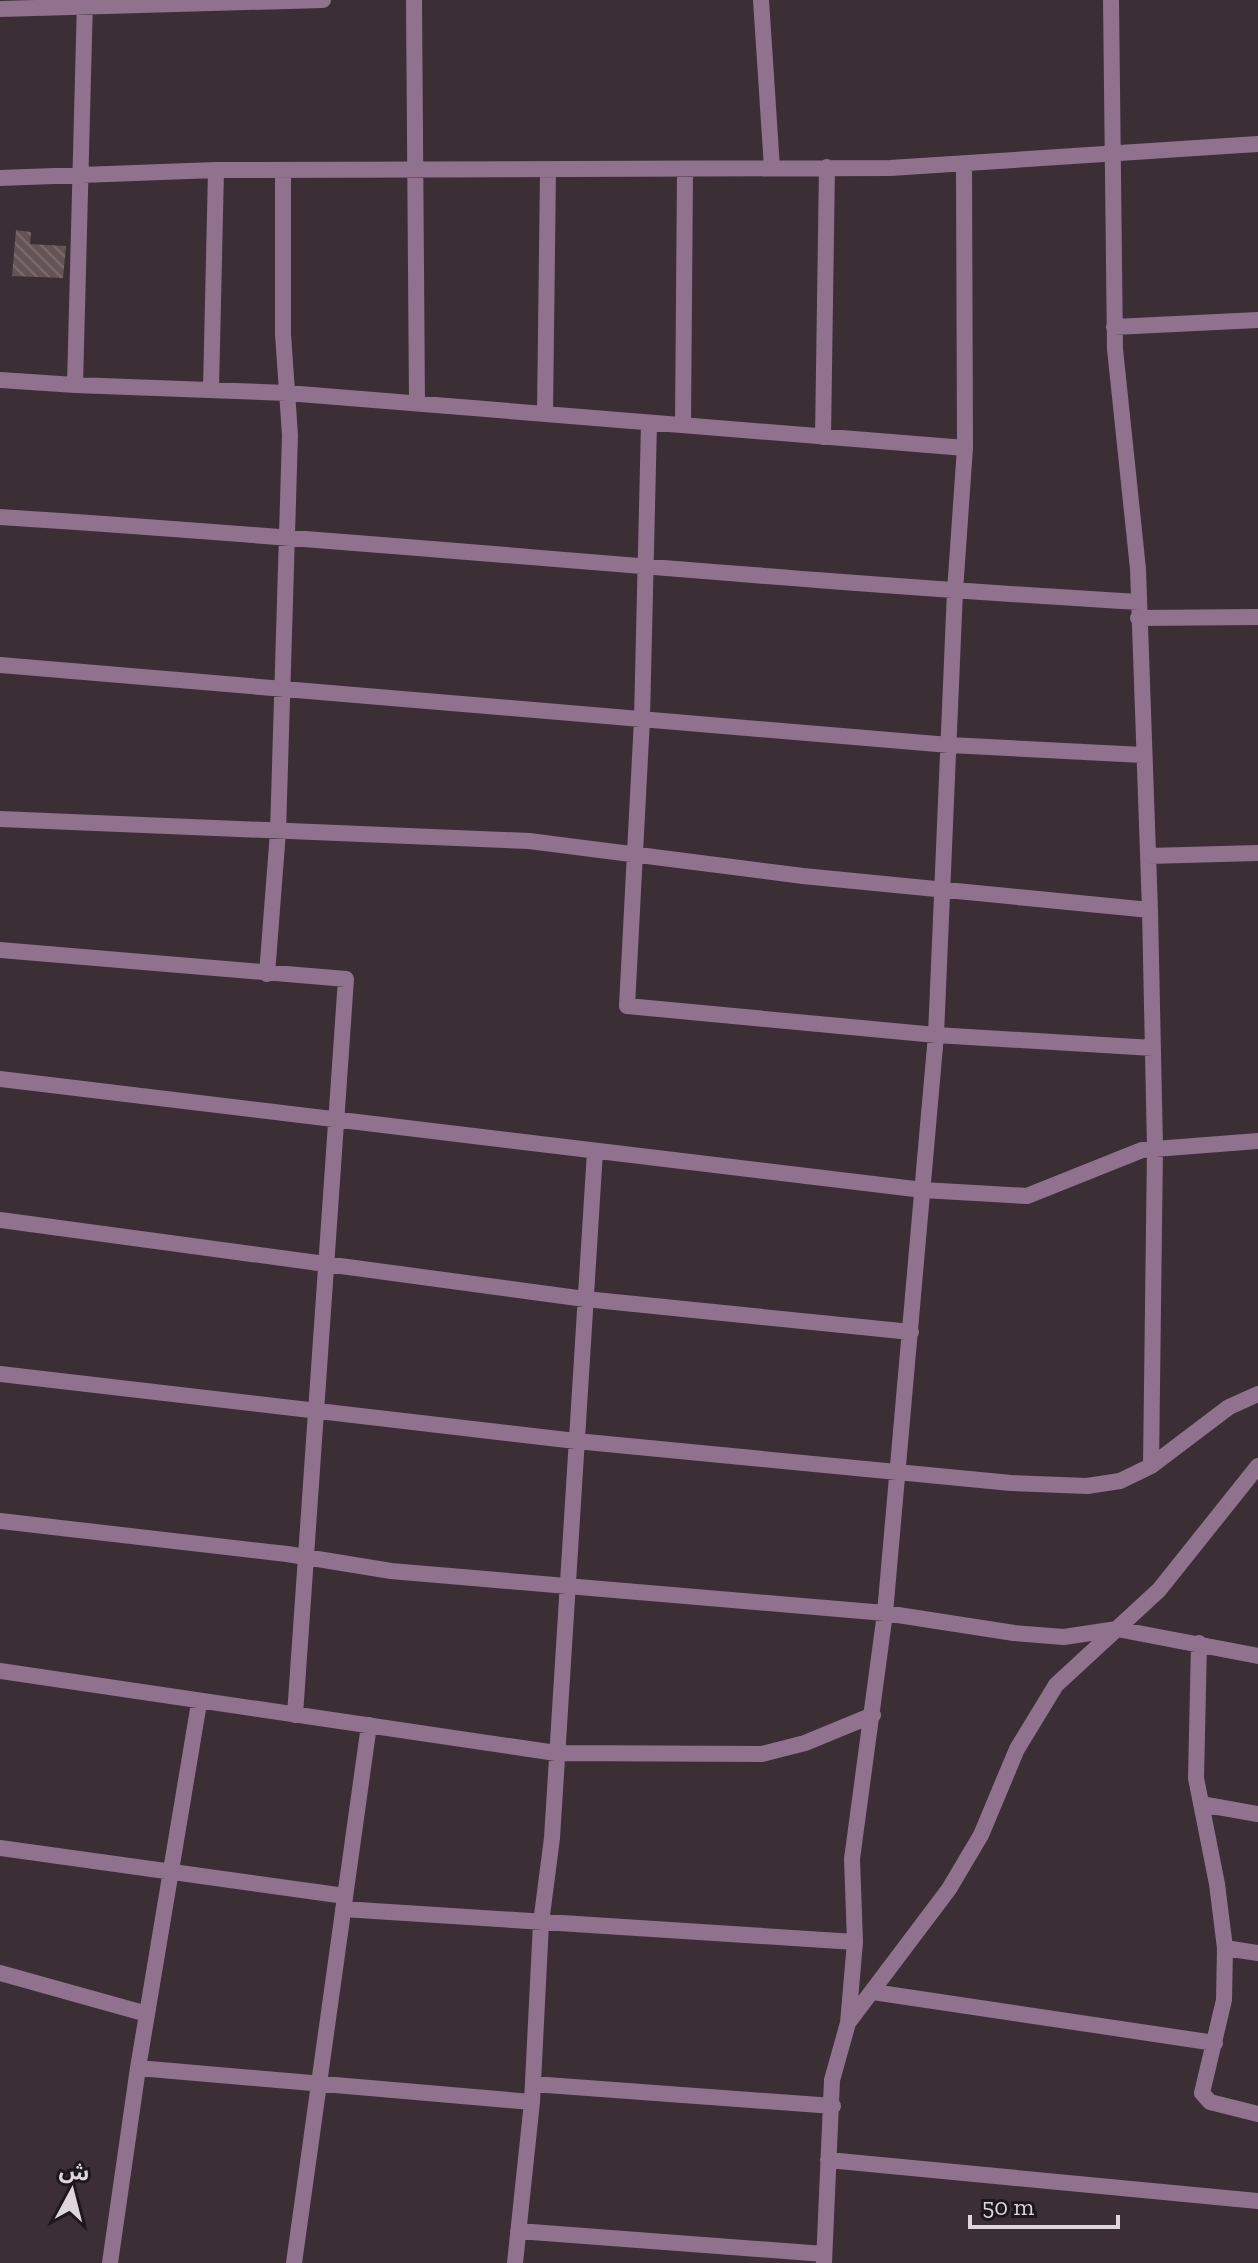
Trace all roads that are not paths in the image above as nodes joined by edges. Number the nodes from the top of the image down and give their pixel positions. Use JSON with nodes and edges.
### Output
{"nodes":[{"id":1,"x":323,"y":0,"type":"edge"},
{"id":2,"x":414,"y":0,"type":"edge"},
{"id":3,"x":761,"y":0,"type":"edge"},
{"id":4,"x":1111,"y":0,"type":"edge"},
{"id":5,"x":85,"y":3,"type":"edge"},
{"id":6,"x":0,"y":9,"type":"edge"},
{"id":7,"x":1258,"y":144,"type":"edge"},
{"id":8,"x":1111,"y":152,"type":"junction"},
{"id":9,"x":964,"y":165,"type":"junction"},
{"id":10,"x":827,"y":167,"type":"junction"},
{"id":11,"x":772,"y":168,"type":"junction"},
{"id":12,"x":216,"y":170,"type":"junction"},
{"id":13,"x":283,"y":170,"type":"junction"},
{"id":14,"x":414,"y":171,"type":"junction"},
{"id":15,"x":548,"y":171,"type":"junction"},
{"id":16,"x":685,"y":171,"type":"junction"},
{"id":17,"x":81,"y":174,"type":"junction"},
{"id":18,"x":0,"y":178,"type":"edge"},
{"id":19,"x":1258,"y":320,"type":"edge"},
{"id":20,"x":1114,"y":327,"type":"junction"},
{"id":21,"x":0,"y":380,"type":"edge"},
{"id":22,"x":75,"y":385,"type":"junction"},
{"id":23,"x":211,"y":389,"type":"junction"},
{"id":24,"x":287,"y":393,"type":"junction"},
{"id":25,"x":417,"y":403,"type":"junction"},
{"id":26,"x":545,"y":414,"type":"junction"},
{"id":27,"x":649,"y":423,"type":"junction"},
{"id":28,"x":683,"y":425,"type":"junction"},
{"id":29,"x":823,"y":437,"type":"junction"},
{"id":30,"x":965,"y":448,"type":"junction"},
{"id":31,"x":0,"y":517,"type":"edge"},
{"id":32,"x":287,"y":535,"type":"junction"},
{"id":33,"x":647,"y":565,"type":"junction"},
{"id":34,"x":955,"y":591,"type":"junction"},
{"id":35,"x":1138,"y":610,"type":"junction"},
{"id":36,"x":1258,"y":617,"type":"edge"},
{"id":37,"x":0,"y":665,"type":"edge"},
{"id":38,"x":279,"y":689,"type":"junction"},
{"id":39,"x":642,"y":719,"type":"junction"},
{"id":40,"x":949,"y":745,"type":"junction"},
{"id":41,"x":1143,"y":755,"type":"junction"},
{"id":42,"x":0,"y":819,"type":"edge"},
{"id":43,"x":278,"y":832,"type":"junction"},
{"id":44,"x":1258,"y":853,"type":"edge"},
{"id":45,"x":635,"y":854,"type":"junction"},
{"id":46,"x":1148,"y":856,"type":"junction"},
{"id":47,"x":943,"y":891,"type":"junction"},
{"id":48,"x":1150,"y":910,"type":"junction"},
{"id":49,"x":0,"y":950,"type":"edge"},
{"id":50,"x":267,"y":974,"type":"junction"},
{"id":51,"x":936,"y":1035,"type":"junction"},
{"id":52,"x":1153,"y":1048,"type":"junction"},
{"id":53,"x":0,"y":1079,"type":"edge"},
{"id":54,"x":338,"y":1121,"type":"junction"},
{"id":55,"x":1258,"y":1141,"type":"edge"},
{"id":56,"x":1155,"y":1148,"type":"junction"},
{"id":57,"x":595,"y":1151,"type":"junction"},
{"id":58,"x":923,"y":1190,"type":"junction"},
{"id":59,"x":0,"y":1220,"type":"edge"},
{"id":60,"x":325,"y":1264,"type":"junction"},
{"id":61,"x":585,"y":1299,"type":"junction"},
{"id":62,"x":911,"y":1332,"type":"junction"},
{"id":63,"x":0,"y":1374,"type":"edge"},
{"id":64,"x":1258,"y":1394,"type":"edge"},
{"id":65,"x":316,"y":1408,"type":"junction"},
{"id":66,"x":576,"y":1441,"type":"junction"},
{"id":67,"x":1151,"y":1466,"type":"junction"},
{"id":68,"x":1258,"y":1466,"type":"edge"},
{"id":69,"x":897,"y":1472,"type":"junction"},
{"id":70,"x":0,"y":1521,"type":"edge"},
{"id":71,"x":308,"y":1557,"type":"junction"},
{"id":72,"x":566,"y":1584,"type":"junction"},
{"id":73,"x":885,"y":1613,"type":"junction"},
{"id":74,"x":1117,"y":1629,"type":"junction"},
{"id":75,"x":1199,"y":1643,"type":"junction"},
{"id":76,"x":1258,"y":1656,"type":"edge"},
{"id":77,"x":0,"y":1671,"type":"edge"},
{"id":78,"x":199,"y":1703,"type":"junction"},
{"id":79,"x":295,"y":1715,"type":"junction"},
{"id":80,"x":873,"y":1715,"type":"junction"},
{"id":81,"x":369,"y":1725,"type":"junction"},
{"id":82,"x":556,"y":1753,"type":"junction"},
{"id":83,"x":1201,"y":1804,"type":"junction"},
{"id":84,"x":1258,"y":1814,"type":"edge"},
{"id":85,"x":0,"y":1848,"type":"edge"},
{"id":86,"x":171,"y":1871,"type":"junction"},
{"id":87,"x":344,"y":1902,"type":"junction"},
{"id":88,"x":541,"y":1923,"type":"junction"},
{"id":89,"x":855,"y":1942,"type":"junction"},
{"id":90,"x":1225,"y":1948,"type":"junction"},
{"id":91,"x":1258,"y":1953,"type":"edge"},
{"id":92,"x":0,"y":1973,"type":"edge"},
{"id":93,"x":873,"y":1992,"type":"junction"},
{"id":94,"x":147,"y":2014,"type":"junction"},
{"id":95,"x":848,"y":2023,"type":"junction"},
{"id":96,"x":1215,"y":2043,"type":"junction"},
{"id":97,"x":138,"y":2068,"type":"junction"},
{"id":98,"x":533,"y":2084,"type":"junction"},
{"id":99,"x":319,"y":2086,"type":"junction"},
{"id":100,"x":532,"y":2102,"type":"junction"},
{"id":101,"x":833,"y":2106,"type":"junction"},
{"id":102,"x":1258,"y":2114,"type":"edge"},
{"id":103,"x":828,"y":2160,"type":"junction"},
{"id":104,"x":1258,"y":2201,"type":"edge"},
{"id":105,"x":518,"y":2231,"type":"junction"},
{"id":106,"x":824,"y":2259,"type":"edge"},
{"id":107,"x":110,"y":2263,"type":"edge"},
{"id":108,"x":294,"y":2263,"type":"edge"},
{"id":109,"x":515,"y":2263,"type":"edge"}],
"edges":[{"from":1,"to":5,"type":"street"},
{"from":2,"to":14,"type":"street"},
{"from":3,"to":11,"type":"street"},
{"from":4,"to":8,"type":"street"},
{"from":5,"to":6,"type":"street"},
{"from":5,"to":17,"type":"street"},
{"from":7,"to":8,"type":"street"},
{"from":8,"to":9,"type":"street"},
{"from":8,"to":20,"type":"street"},
{"from":9,"to":10,"type":"street"},
{"from":9,"to":30,"type":"street"},
{"from":10,"to":11,"type":"street"},
{"from":10,"to":29,"type":"street"},
{"from":11,"to":16,"type":"street"},
{"from":12,"to":13,"type":"street"},
{"from":12,"to":17,"type":"street"},
{"from":12,"to":23,"type":"street"},
{"from":13,"to":14,"type":"street"},
{"from":13,"to":24,"type":"street"},
{"from":14,"to":15,"type":"street"},
{"from":14,"to":25,"type":"street"},
{"from":15,"to":16,"type":"street"},
{"from":15,"to":26,"type":"street"},
{"from":16,"to":28,"type":"street"},
{"from":17,"to":18,"type":"street"},
{"from":17,"to":22,"type":"street"},
{"from":19,"to":20,"type":"street"},
{"from":20,"to":35,"type":"street"},
{"from":21,"to":22,"type":"street"},
{"from":22,"to":23,"type":"street"},
{"from":23,"to":24,"type":"street"},
{"from":24,"to":25,"type":"street"},
{"from":24,"to":32,"type":"street"},
{"from":25,"to":26,"type":"street"},
{"from":26,"to":27,"type":"street"},
{"from":27,"to":28,"type":"street"},
{"from":27,"to":33,"type":"street"},
{"from":28,"to":29,"type":"street"},
{"from":29,"to":30,"type":"street"},
{"from":30,"to":34,"type":"street"},
{"from":31,"to":32,"type":"street"},
{"from":32,"to":33,"type":"street"},
{"from":32,"to":38,"type":"street"},
{"from":33,"to":34,"type":"street"},
{"from":33,"to":39,"type":"street"},
{"from":34,"to":35,"type":"street"},
{"from":34,"to":40,"type":"street"},
{"from":35,"to":36,"type":"street"},
{"from":35,"to":41,"type":"street"},
{"from":37,"to":38,"type":"street"},
{"from":38,"to":39,"type":"street"},
{"from":38,"to":43,"type":"street"},
{"from":39,"to":40,"type":"street"},
{"from":39,"to":45,"type":"street"},
{"from":40,"to":41,"type":"street"},
{"from":40,"to":47,"type":"street"},
{"from":41,"to":46,"type":"street"},
{"from":42,"to":43,"type":"street"},
{"from":43,"to":45,"type":"street"},
{"from":43,"to":50,"type":"street"},
{"from":44,"to":46,"type":"street"},
{"from":45,"to":47,"type":"street"},
{"from":45,"to":51,"type":"street"},
{"from":46,"to":48,"type":"street"},
{"from":47,"to":48,"type":"street"},
{"from":47,"to":51,"type":"street"},
{"from":48,"to":52,"type":"street"},
{"from":49,"to":50,"type":"street"},
{"from":50,"to":54,"type":"street"},
{"from":51,"to":52,"type":"street"},
{"from":51,"to":58,"type":"street"},
{"from":52,"to":56,"type":"street"},
{"from":53,"to":54,"type":"street"},
{"from":54,"to":57,"type":"street"},
{"from":54,"to":60,"type":"street"},
{"from":55,"to":56,"type":"street"},
{"from":56,"to":58,"type":"street"},
{"from":56,"to":67,"type":"street"},
{"from":57,"to":58,"type":"street"},
{"from":57,"to":61,"type":"street"},
{"from":58,"to":62,"type":"street"},
{"from":59,"to":60,"type":"street"},
{"from":60,"to":61,"type":"street"},
{"from":60,"to":65,"type":"street"},
{"from":61,"to":62,"type":"street"},
{"from":61,"to":66,"type":"street"},
{"from":62,"to":69,"type":"street"},
{"from":63,"to":65,"type":"street"},
{"from":64,"to":67,"type":"street"},
{"from":65,"to":66,"type":"street"},
{"from":65,"to":71,"type":"street"},
{"from":66,"to":69,"type":"street"},
{"from":66,"to":72,"type":"street"},
{"from":67,"to":69,"type":"street"},
{"from":68,"to":74,"type":"street"},
{"from":69,"to":73,"type":"street"},
{"from":70,"to":71,"type":"street"},
{"from":71,"to":72,"type":"street"},
{"from":71,"to":79,"type":"street"},
{"from":72,"to":73,"type":"street"},
{"from":72,"to":82,"type":"street"},
{"from":73,"to":74,"type":"street"},
{"from":73,"to":80,"type":"street"},
{"from":74,"to":75,"type":"street"},
{"from":74,"to":93,"type":"street"},
{"from":75,"to":76,"type":"street"},
{"from":75,"to":83,"type":"street"},
{"from":77,"to":78,"type":"street"},
{"from":78,"to":79,"type":"street"},
{"from":78,"to":86,"type":"street"},
{"from":79,"to":81,"type":"street"},
{"from":80,"to":82,"type":"street"},
{"from":80,"to":89,"type":"street"},
{"from":81,"to":82,"type":"street"},
{"from":81,"to":87,"type":"street"},
{"from":82,"to":88,"type":"street"},
{"from":83,"to":84,"type":"street"},
{"from":83,"to":90,"type":"street"},
{"from":85,"to":86,"type":"street"},
{"from":86,"to":87,"type":"street"},
{"from":86,"to":94,"type":"street"},
{"from":87,"to":88,"type":"street"},
{"from":87,"to":99,"type":"street"},
{"from":88,"to":89,"type":"street"},
{"from":88,"to":98,"type":"street"},
{"from":89,"to":95,"type":"street"},
{"from":90,"to":91,"type":"street"},
{"from":90,"to":96,"type":"street"},
{"from":92,"to":94,"type":"street"},
{"from":93,"to":95,"type":"street"},
{"from":93,"to":96,"type":"street"},
{"from":94,"to":97,"type":"street"},
{"from":95,"to":101,"type":"street"},
{"from":96,"to":102,"type":"street"},
{"from":97,"to":99,"type":"street"},
{"from":97,"to":107,"type":"street"},
{"from":98,"to":100,"type":"street"},
{"from":98,"to":101,"type":"street"},
{"from":99,"to":100,"type":"street"},
{"from":99,"to":108,"type":"street"},
{"from":100,"to":105,"type":"street"},
{"from":101,"to":103,"type":"street"},
{"from":103,"to":104,"type":"street"},
{"from":103,"to":106,"type":"street"},
{"from":105,"to":106,"type":"street"},
{"from":105,"to":109,"type":"street"}]}
